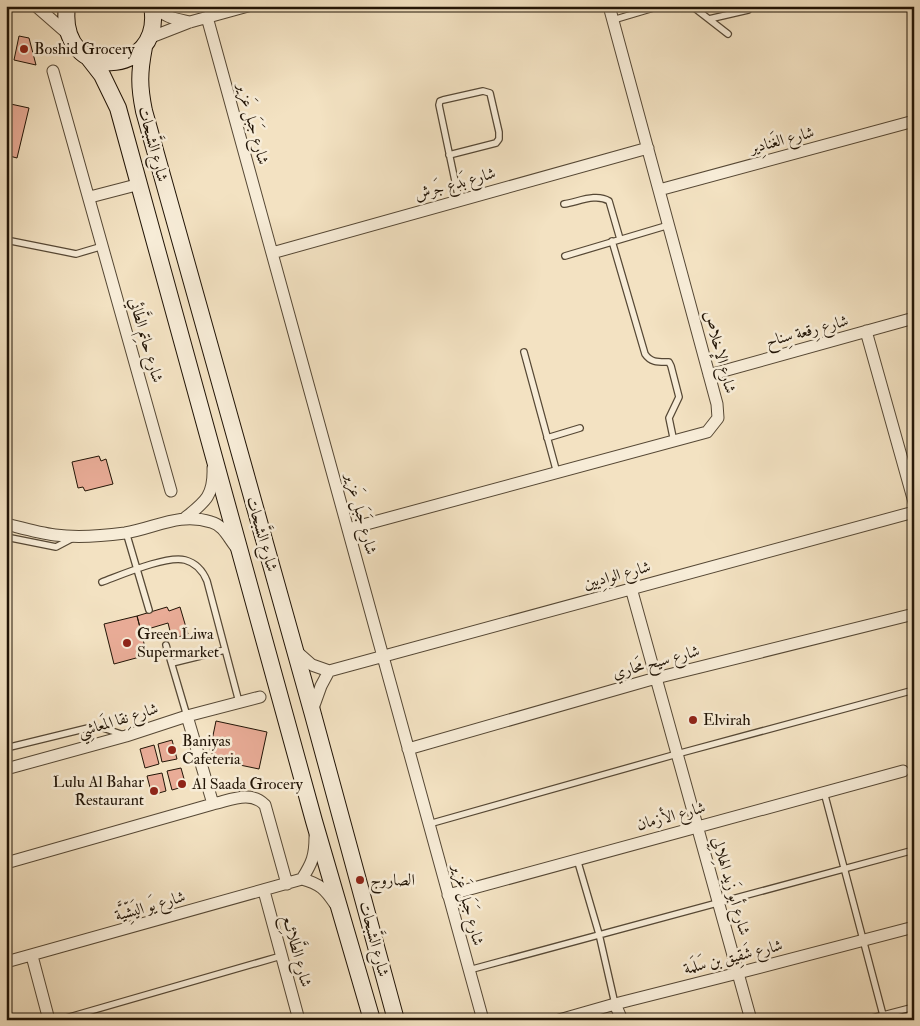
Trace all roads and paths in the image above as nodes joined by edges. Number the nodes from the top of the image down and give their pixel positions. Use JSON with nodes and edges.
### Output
{"nodes":[{"id":1,"x":36,"y":6,"type":"edge"},
{"id":2,"x":67,"y":6,"type":"edge"},
{"id":3,"x":154,"y":6,"type":"edge"},
{"id":4,"x":248,"y":6,"type":"edge"},
{"id":5,"x":609,"y":6,"type":"edge"},
{"id":6,"x":660,"y":6,"type":"edge"},
{"id":7,"x":692,"y":6,"type":"edge"},
{"id":8,"x":748,"y":10,"type":"dead end"},
{"id":9,"x":207,"y":18,"type":"junction"},
{"id":10,"x":709,"y":19,"type":"junction"},
{"id":11,"x":613,"y":20,"type":"junction"},
{"id":12,"x":190,"y":22,"type":"junction"},
{"id":13,"x":68,"y":34,"type":"junction"},
{"id":14,"x":728,"y":34,"type":"dead end"},
{"id":15,"x":146,"y":43,"type":"junction"},
{"id":16,"x":88,"y":57,"type":"junction"},
{"id":17,"x":53,"y":71,"type":"dead end"},
{"id":18,"x":914,"y":121,"type":"edge"},
{"id":19,"x":648,"y":148,"type":"junction"},
{"id":20,"x":449,"y":154,"type":"junction"},
{"id":21,"x":140,"y":184,"type":"junction"},
{"id":22,"x":659,"y":190,"type":"junction"},
{"id":23,"x":90,"y":197,"type":"junction"},
{"id":24,"x":459,"y":200,"type":"junction"},
{"id":25,"x":564,"y":204,"type":"dead end"},
{"id":26,"x":669,"y":225,"type":"junction"},
{"id":27,"x":620,"y":239,"type":"junction"},
{"id":28,"x":6,"y":240,"type":"edge"},
{"id":29,"x":612,"y":241,"type":"junction"},
{"id":30,"x":103,"y":246,"type":"junction"},
{"id":31,"x":272,"y":252,"type":"junction"},
{"id":32,"x":565,"y":256,"type":"dead end"},
{"id":33,"x":914,"y":318,"type":"edge"},
{"id":34,"x":866,"y":331,"type":"junction"},
{"id":35,"x":524,"y":352,"type":"dead end"},
{"id":36,"x":709,"y":375,"type":"junction"},
{"id":37,"x":580,"y":428,"type":"dead end"},
{"id":38,"x":547,"y":438,"type":"junction"},
{"id":39,"x":674,"y":442,"type":"junction"},
{"id":40,"x":212,"y":449,"type":"junction"},
{"id":41,"x":557,"y":473,"type":"junction"},
{"id":42,"x":171,"y":491,"type":"dead end"},
{"id":43,"x":914,"y":502,"type":"edge"},
{"id":44,"x":914,"y":512,"type":"edge"},
{"id":45,"x":185,"y":518,"type":"junction"},
{"id":46,"x":6,"y":524,"type":"edge"},
{"id":47,"x":348,"y":529,"type":"junction"},
{"id":48,"x":126,"y":532,"type":"junction"},
{"id":49,"x":77,"y":536,"type":"junction"},
{"id":50,"x":6,"y":537,"type":"edge"},
{"id":51,"x":242,"y":556,"type":"junction"},
{"id":52,"x":136,"y":570,"type":"junction"},
{"id":53,"x":102,"y":582,"type":"dead end"},
{"id":54,"x":632,"y":588,"type":"junction"},
{"id":55,"x":149,"y":610,"type":"dead end"},
{"id":56,"x":914,"y":614,"type":"edge"},
{"id":57,"x":166,"y":644,"type":"dead end"},
{"id":58,"x":294,"y":649,"type":"junction"},
{"id":59,"x":225,"y":650,"type":"junction"},
{"id":60,"x":383,"y":657,"type":"junction"},
{"id":61,"x":172,"y":663,"type":"junction"},
{"id":62,"x":329,"y":672,"type":"junction"},
{"id":63,"x":656,"y":678,"type":"junction"},
{"id":64,"x":914,"y":690,"type":"edge"},
{"id":65,"x":260,"y":697,"type":"dead end"},
{"id":66,"x":239,"y":702,"type":"junction"},
{"id":67,"x":312,"y":710,"type":"junction"},
{"id":68,"x":187,"y":716,"type":"junction"},
{"id":69,"x":126,"y":736,"type":"junction"},
{"id":70,"x":6,"y":748,"type":"edge"},
{"id":71,"x":408,"y":749,"type":"junction"},
{"id":72,"x":677,"y":754,"type":"junction"},
{"id":73,"x":6,"y":769,"type":"edge"},
{"id":74,"x":903,"y":771,"type":"dead end"},
{"id":75,"x":824,"y":792,"type":"junction"},
{"id":76,"x":213,"y":804,"type":"junction"},
{"id":77,"x":314,"y":821,"type":"junction"},
{"id":78,"x":429,"y":824,"type":"junction"},
{"id":79,"x":697,"y":826,"type":"junction"},
{"id":80,"x":914,"y":850,"type":"edge"},
{"id":81,"x":577,"y":859,"type":"junction"},
{"id":82,"x":6,"y":863,"type":"edge"},
{"id":83,"x":844,"y":868,"type":"junction"},
{"id":84,"x":302,"y":880,"type":"junction"},
{"id":85,"x":287,"y":884,"type":"junction"},
{"id":86,"x":264,"y":891,"type":"junction"},
{"id":87,"x":448,"y":895,"type":"junction"},
{"id":88,"x":718,"y":903,"type":"junction"},
{"id":89,"x":340,"y":911,"type":"junction"},
{"id":90,"x":914,"y":927,"type":"edge"},
{"id":91,"x":598,"y":934,"type":"junction"},
{"id":92,"x":864,"y":940,"type":"junction"},
{"id":93,"x":32,"y":956,"type":"junction"},
{"id":94,"x":281,"y":956,"type":"junction"},
{"id":95,"x":6,"y":962,"type":"edge"},
{"id":96,"x":469,"y":970,"type":"junction"},
{"id":97,"x":738,"y":973,"type":"junction"},
{"id":98,"x":615,"y":1004,"type":"junction"},
{"id":99,"x":914,"y":1007,"type":"edge"},
{"id":100,"x":883,"y":1015,"type":"junction"},
{"id":101,"x":49,"y":1020,"type":"edge"},
{"id":102,"x":59,"y":1020,"type":"edge"},
{"id":103,"x":299,"y":1020,"type":"edge"},
{"id":104,"x":372,"y":1020,"type":"edge"},
{"id":105,"x":396,"y":1020,"type":"edge"},
{"id":106,"x":482,"y":1020,"type":"edge"},
{"id":107,"x":559,"y":1020,"type":"edge"},
{"id":108,"x":622,"y":1020,"type":"edge"},
{"id":109,"x":751,"y":1020,"type":"edge"},
{"id":110,"x":864,"y":1020,"type":"edge"}],
"edges":[{"from":1,"to":13,"type":"street"},
{"from":2,"to":13,"type":"street"},
{"from":3,"to":12,"type":"street"},
{"from":3,"to":15,"type":"street","name":"شارع الشَّبحات"},
{"from":4,"to":9,"type":"street"},
{"from":5,"to":11,"type":"street","name":"شارع الإخلاص"},
{"from":6,"to":11,"type":"lane"},
{"from":7,"to":10,"type":"lane"},
{"from":8,"to":10,"type":"lane"},
{"from":9,"to":12,"type":"street"},
{"from":9,"to":31,"type":"street","name":"شارع جَبَل عَزير"},
{"from":10,"to":14,"type":"lane"},
{"from":11,"to":19,"type":"street","name":"شارع الإخلاص"},
{"from":12,"to":15,"type":"street"},
{"from":13,"to":16,"type":"street","name":"شارع الشَّبحات"},
{"from":15,"to":16,"type":"street"},
{"from":15,"to":58,"type":"street","name":"شارع الشَّبحات"},
{"from":16,"to":21,"type":"street","name":"شارع الشَّبحات"},
{"from":17,"to":23,"type":"street","name":"شارع حاتِم الطَّائي"},
{"from":18,"to":22,"type":"street","name":"شارع الغَنادِير"},
{"from":19,"to":22,"type":"street","name":"شارع الإخلاص"},
{"from":19,"to":24,"type":"street","name":"شارع بَدع جَرش"},
{"from":20,"to":20,"type":"lane"},
{"from":20,"to":24,"type":"lane"},
{"from":21,"to":23,"type":"street"},
{"from":21,"to":40,"type":"street","name":"شارع الشَّبحات"},
{"from":22,"to":26,"type":"street","name":"شارع الإخلاص"},
{"from":23,"to":30,"type":"street","name":"شارع حاتِم الطَّائي"},
{"from":24,"to":31,"type":"street","name":"شارع بَدع جَرش"},
{"from":25,"to":27,"type":"lane"},
{"from":26,"to":27,"type":"lane"},
{"from":26,"to":36,"type":"street","name":"شارع الإخلاص"},
{"from":27,"to":29,"type":"lane"},
{"from":28,"to":30,"type":"lane"},
{"from":29,"to":32,"type":"lane"},
{"from":29,"to":39,"type":"lane"},
{"from":30,"to":42,"type":"street","name":"شارع حاتِم الطَّائي"},
{"from":31,"to":47,"type":"street","name":"شارع جَبَل عَزير"},
{"from":33,"to":34,"type":"street","name":"شارع رِقعة سِناح"},
{"from":34,"to":36,"type":"street","name":"شارع رِقعة سِناح"},
{"from":34,"to":43,"type":"street"},
{"from":35,"to":38,"type":"lane"},
{"from":36,"to":39,"type":"street","name":"شارع الإخلاص"},
{"from":37,"to":38,"type":"lane"},
{"from":38,"to":41,"type":"lane"},
{"from":39,"to":41,"type":"street","name":"شارع الإخلاص"},
{"from":40,"to":45,"type":"street"},
{"from":40,"to":51,"type":"street","name":"شارع الشَّبحات"},
{"from":41,"to":47,"type":"street","name":"شارع الإخلاص"},
{"from":44,"to":54,"type":"street","name":"شارع الوادِيين"},
{"from":45,"to":48,"type":"street"},
{"from":45,"to":51,"type":"street"},
{"from":46,"to":49,"type":"street"},
{"from":47,"to":60,"type":"street","name":"شارع جَبَل عَزير"},
{"from":48,"to":49,"type":"street"},
{"from":48,"to":52,"type":"lane"},
{"from":49,"to":50,"type":"lane"},
{"from":51,"to":77,"type":"street","name":"شارع الشَّبحات"},
{"from":52,"to":53,"type":"lane"},
{"from":52,"to":55,"type":"lane"},
{"from":52,"to":59,"type":"lane"},
{"from":54,"to":60,"type":"street","name":"شارع الوادِيين"},
{"from":54,"to":63,"type":"street","name":"شارع أبو زَيد الهِلالِي"},
{"from":56,"to":63,"type":"street","name":"شارع سيح مَحاري"},
{"from":57,"to":61,"type":"lane"},
{"from":58,"to":62,"type":"street"},
{"from":58,"to":67,"type":"street","name":"شارع الشَّبحات"},
{"from":59,"to":61,"type":"lane"},
{"from":59,"to":66,"type":"lane"},
{"from":60,"to":62,"type":"street","name":"شارع الوادِيين"},
{"from":60,"to":71,"type":"street","name":"شارع جَبَل عَزير"},
{"from":61,"to":68,"type":"lane"},
{"from":62,"to":67,"type":"street"},
{"from":63,"to":71,"type":"street","name":"شارع سيح مَحاري"},
{"from":63,"to":72,"type":"street","name":"شارع أبو زَيد الهِلالِي"},
{"from":64,"to":72,"type":"lane"},
{"from":65,"to":66,"type":"street","name":"شارع نِقا المَعاشِي"},
{"from":66,"to":68,"type":"street","name":"شارع نِقا المَعاشِي"},
{"from":67,"to":105,"type":"street","name":"شارع الشَّبحات"},
{"from":68,"to":69,"type":"street","name":"شارع نِقا المَعاشِي"},
{"from":68,"to":76,"type":"street"},
{"from":69,"to":70,"type":"lane"},
{"from":69,"to":73,"type":"street","name":"شارع نِقا المَعاشِي"},
{"from":71,"to":78,"type":"street","name":"شارع جَبَل عَزير"},
{"from":72,"to":78,"type":"lane"},
{"from":72,"to":79,"type":"street","name":"شارع أبو زَيد الهِلالِي"},
{"from":74,"to":75,"type":"street","name":"شارع الأزمان"},
{"from":75,"to":79,"type":"street","name":"شارع الأزمان"},
{"from":75,"to":83,"type":"lane"},
{"from":76,"to":82,"type":"street"},
{"from":76,"to":85,"type":"street"},
{"from":77,"to":84,"type":"street"},
{"from":77,"to":89,"type":"street","name":"شارع الشَّبحات"},
{"from":78,"to":87,"type":"street","name":"شارع جَبَل عَزير"},
{"from":79,"to":81,"type":"street","name":"شارع الأزمان"},
{"from":79,"to":88,"type":"street","name":"شارع أبو زَيد الهِلالِي"},
{"from":80,"to":83,"type":"lane"},
{"from":81,"to":87,"type":"street","name":"شارع الأزمان"},
{"from":81,"to":91,"type":"lane"},
{"from":83,"to":88,"type":"lane"},
{"from":83,"to":92,"type":"lane"},
{"from":84,"to":85,"type":"street","name":"شارع يَو اليَشِّيَّة"},
{"from":84,"to":89,"type":"street"},
{"from":85,"to":86,"type":"street","name":"شارع يَو اليَشِّيَّة"},
{"from":86,"to":93,"type":"street","name":"شارع يَو اليَشِّيَّة"},
{"from":86,"to":94,"type":"street","name":"شارع الطَّلائِع"},
{"from":87,"to":96,"type":"street","name":"شارع جَبَل عَزير"},
{"from":88,"to":91,"type":"lane"},
{"from":88,"to":97,"type":"street","name":"شارع أبو زَيد الهِلالِي"},
{"from":89,"to":104,"type":"street","name":"شارع الشَّبحات"},
{"from":90,"to":92,"type":"street","name":"شارع شَقِيق بن سَلَمة"},
{"from":91,"to":96,"type":"lane"},
{"from":91,"to":98,"type":"lane"},
{"from":92,"to":97,"type":"street","name":"شارع شَقِيق بن سَلَمة"},
{"from":92,"to":100,"type":"lane"},
{"from":93,"to":95,"type":"street","name":"شارع يَو اليَشِّيَّة"},
{"from":93,"to":101,"type":"street"},
{"from":94,"to":102,"type":"lane"},
{"from":94,"to":103,"type":"street","name":"شارع الطَّلائِع"},
{"from":96,"to":106,"type":"street","name":"شارع جَبَل عَزير"},
{"from":97,"to":98,"type":"street","name":"شارع شَقِيق بن سَلَمة"},
{"from":97,"to":109,"type":"street","name":"شارع أبو زَيد الهِلالِي"},
{"from":98,"to":107,"type":"street","name":"شارع شَقِيق بن سَلَمة"},
{"from":98,"to":108,"type":"street"},
{"from":99,"to":100,"type":"lane"},
{"from":100,"to":110,"type":"lane"}]}
